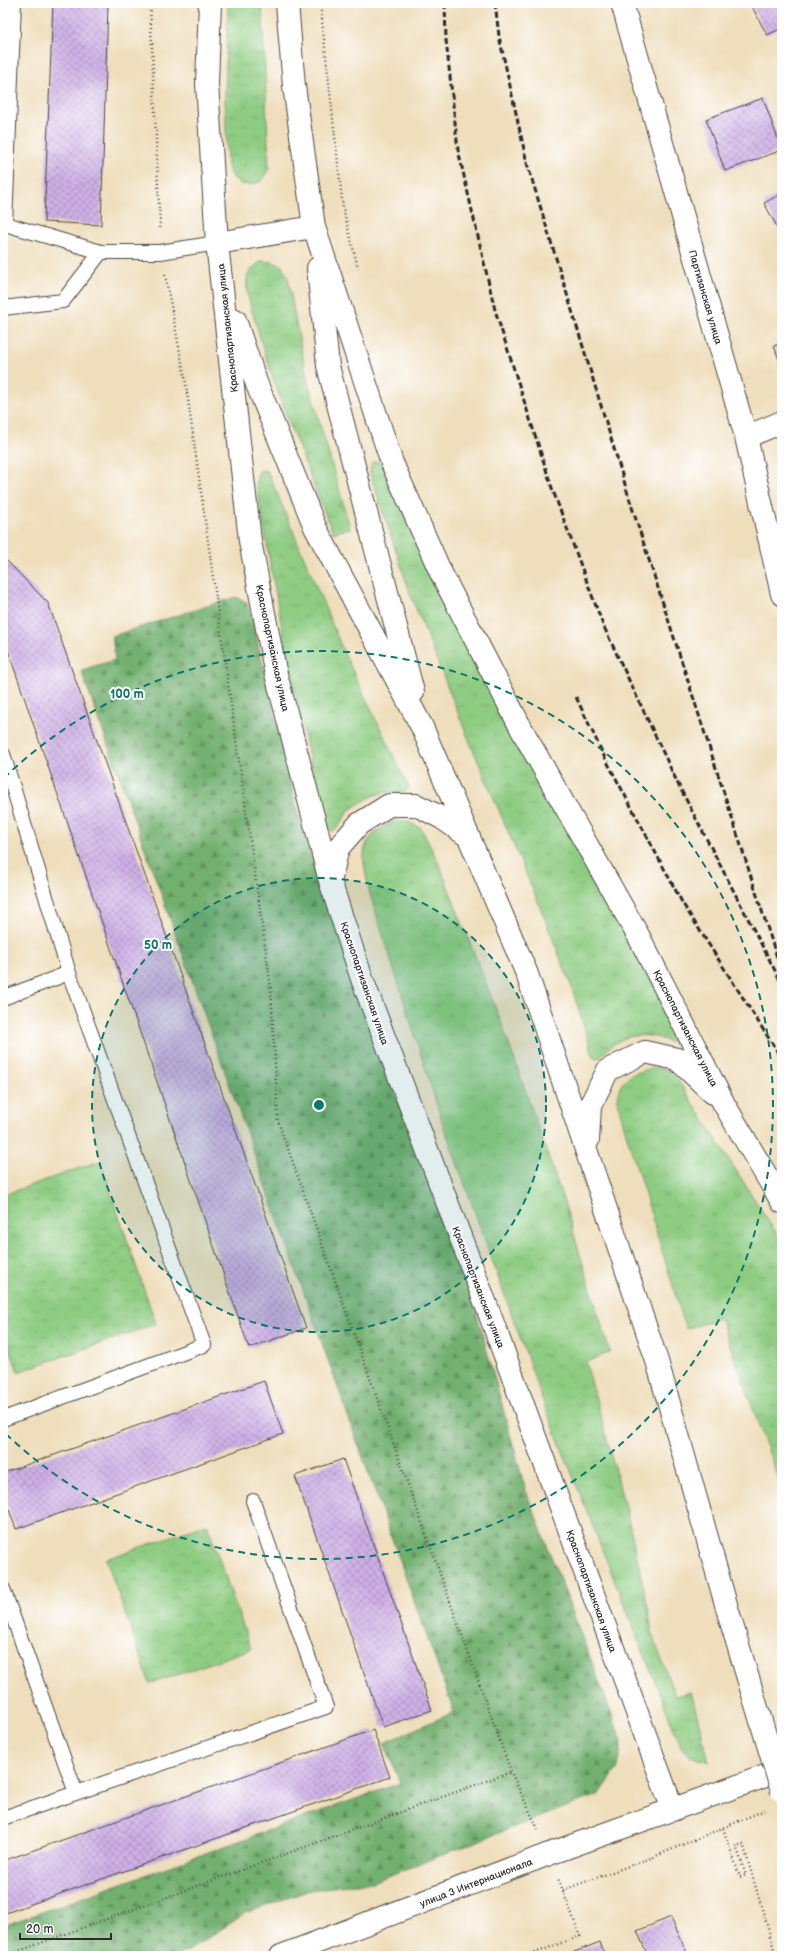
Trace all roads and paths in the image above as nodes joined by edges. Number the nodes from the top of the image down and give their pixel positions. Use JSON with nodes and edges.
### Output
{"nodes":[{"id":1,"x":150,"y":3,"type":"edge"},
{"id":2,"x":210,"y":3,"type":"edge"},
{"id":3,"x":287,"y":3,"type":"edge"},
{"id":4,"x":320,"y":3,"type":"edge"},
{"id":5,"x":622,"y":3,"type":"edge"},
{"id":6,"x":10,"y":9,"type":"edge"},
{"id":7,"x":314,"y":227,"type":"junction"},
{"id":8,"x":217,"y":243,"type":"junction"},
{"id":9,"x":101,"y":252,"type":"junction"},
{"id":10,"x":160,"y":252,"type":"junction"},
{"id":11,"x":359,"y":270,"type":"dead end"},
{"id":12,"x":221,"y":279,"type":"junction"},
{"id":13,"x":3,"y":308,"type":"edge"},
{"id":14,"x":782,"y":422,"type":"edge"},
{"id":15,"x":746,"y":438,"type":"junction"},
{"id":16,"x":782,"y":594,"type":"edge"},
{"id":17,"x":422,"y":727,"type":"junction"},
{"id":18,"x":3,"y":754,"type":"edge"},
{"id":19,"x":469,"y":838,"type":"junction"},
{"id":20,"x":330,"y":881,"type":"junction"},
{"id":21,"x":70,"y":973,"type":"junction"},
{"id":22,"x":3,"y":998,"type":"edge"},
{"id":23,"x":724,"y":1104,"type":"junction"},
{"id":24,"x":587,"y":1150,"type":"junction"},
{"id":25,"x":782,"y":1202,"type":"edge"},
{"id":26,"x":3,"y":1419,"type":"edge"},
{"id":27,"x":253,"y":1501,"type":"dead end"},
{"id":28,"x":3,"y":1589,"type":"edge"},
{"id":29,"x":782,"y":1770,"type":"edge"},
{"id":30,"x":76,"y":1792,"type":"junction"},
{"id":31,"x":782,"y":1792,"type":"edge"},
{"id":32,"x":673,"y":1810,"type":"junction"},
{"id":33,"x":767,"y":1810,"type":"dead end"},
{"id":34,"x":3,"y":1818,"type":"edge"},
{"id":35,"x":723,"y":1828,"type":"junction"},
{"id":36,"x":5,"y":1956,"type":"edge"},
{"id":37,"x":280,"y":1956,"type":"edge"},
{"id":38,"x":527,"y":1956,"type":"edge"},
{"id":39,"x":776,"y":1956,"type":"edge"}],
"edges":[{"from":1,"to":10,"type":"path"},
{"from":2,"to":8,"type":"main road","name":"Краснопартизанская улица"},
{"from":3,"to":7,"type":"main road","name":"Краснопартизанская улица"},
{"from":4,"to":11,"type":"path"},
{"from":5,"to":15,"type":"main road","name":"Партизанская улица"},
{"from":6,"to":9,"type":"lane"},
{"from":7,"to":8,"type":"main road"},
{"from":7,"to":17,"type":"main road"},
{"from":7,"to":23,"type":"main road","name":"Краснопартизанская улица"},
{"from":8,"to":10,"type":"lane"},
{"from":8,"to":12,"type":"main road","name":"Краснопартизанская улица"},
{"from":9,"to":10,"type":"lane"},
{"from":9,"to":13,"type":"lane"},
{"from":10,"to":36,"type":"path"},
{"from":12,"to":17,"type":"main road"},
{"from":12,"to":20,"type":"main road","name":"Краснопартизанская улица"},
{"from":14,"to":15,"type":"main road"},
{"from":15,"to":16,"type":"main road","name":"Партизанская улица"},
{"from":17,"to":19,"type":"main road"},
{"from":18,"to":21,"type":"lane"},
{"from":19,"to":20,"type":"main road"},
{"from":19,"to":24,"type":"main road"},
{"from":20,"to":32,"type":"main road","name":"Краснопартизанская улица"},
{"from":21,"to":22,"type":"lane"},
{"from":21,"to":26,"type":"lane"},
{"from":23,"to":24,"type":"main road"},
{"from":23,"to":25,"type":"main road","name":"Краснопартизанская улица"},
{"from":24,"to":31,"type":"main road","bridge":true},
{"from":27,"to":30,"type":"lane"},
{"from":28,"to":30,"type":"lane"},
{"from":29,"to":32,"type":"main road"},
{"from":30,"to":34,"type":"lane"},
{"from":32,"to":37,"type":"main road","name":"улица 3 Интернационала"},
{"from":33,"to":35,"type":"path"},
{"from":35,"to":38,"type":"path"},
{"from":35,"to":39,"type":"path"}]}
